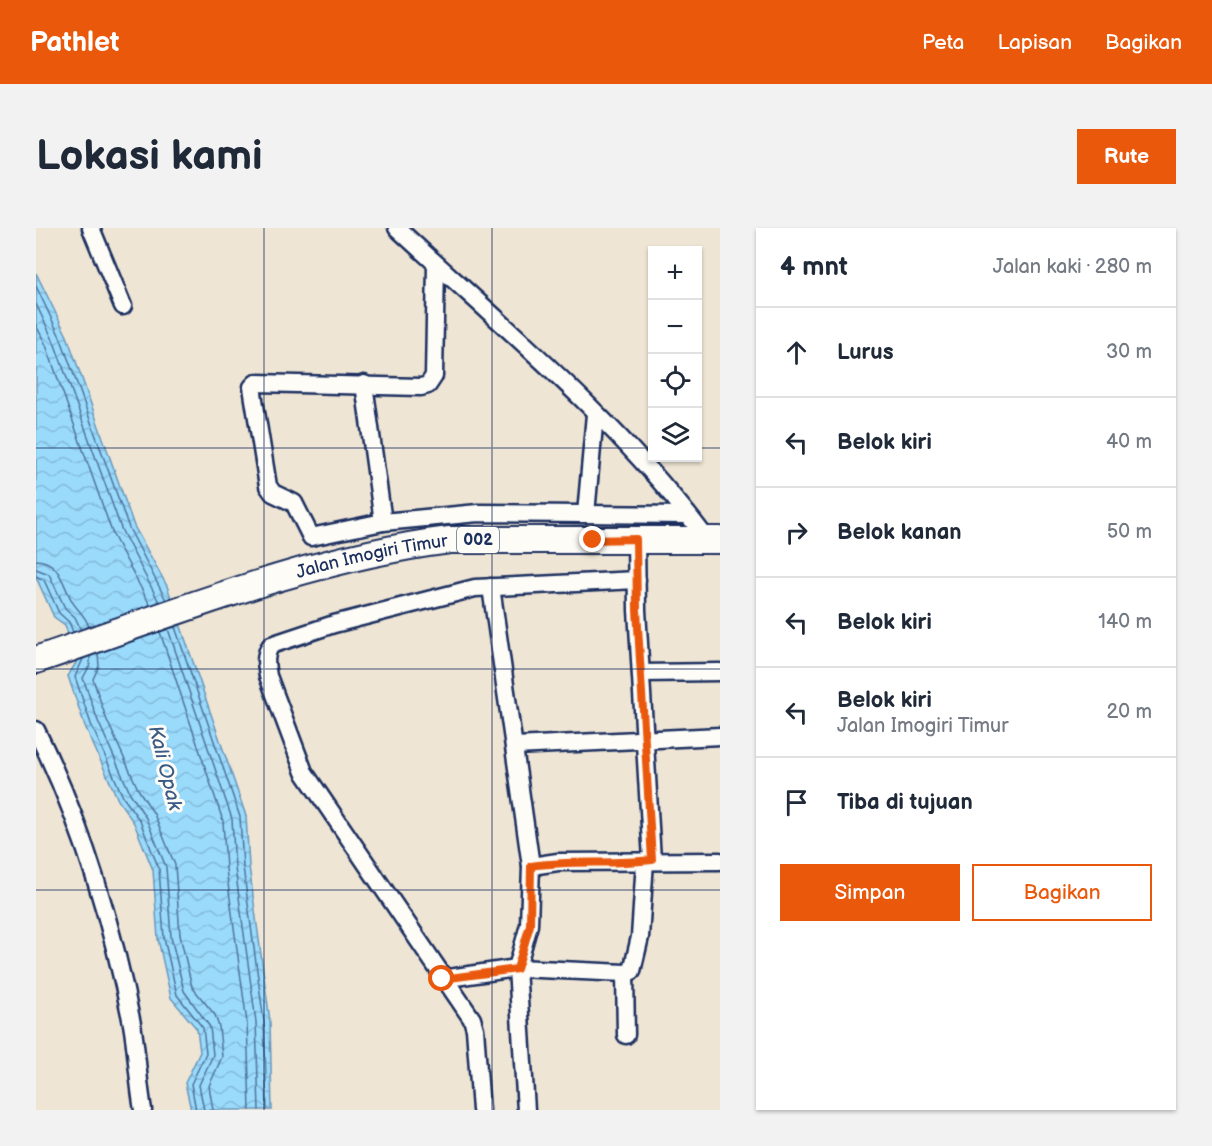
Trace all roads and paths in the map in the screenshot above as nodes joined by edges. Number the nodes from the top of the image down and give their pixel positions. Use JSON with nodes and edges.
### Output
{"nodes":[{"id":1,"x":91,"y":228,"type":"edge"},
{"id":2,"x":397,"y":228,"type":"edge"},
{"id":3,"x":436,"y":264,"type":"junction"},
{"id":4,"x":123,"y":306,"type":"dead end"},
{"id":5,"x":364,"y":384,"type":"junction"},
{"id":6,"x":594,"y":414,"type":"junction"},
{"id":7,"x":586,"y":514,"type":"junction"},
{"id":8,"x":688,"y":515,"type":"junction"},
{"id":9,"x":383,"y":522,"type":"junction"},
{"id":10,"x":636,"y":539,"type":"junction"},
{"id":11,"x":713,"y":539,"type":"edge"},
{"id":12,"x":637,"y":580,"type":"junction"},
{"id":13,"x":491,"y":587,"type":"junction"},
{"id":14,"x":36,"y":660,"type":"edge"},
{"id":15,"x":720,"y":672,"type":"edge"},
{"id":16,"x":641,"y":673,"type":"junction"},
{"id":17,"x":36,"y":730,"type":"edge"},
{"id":18,"x":720,"y":736,"type":"edge"},
{"id":19,"x":644,"y":740,"type":"junction"},
{"id":20,"x":515,"y":746,"type":"junction"},
{"id":21,"x":42,"y":752,"type":"edge"},
{"id":22,"x":648,"y":861,"type":"junction"},
{"id":23,"x":720,"y":861,"type":"edge"},
{"id":24,"x":531,"y":866,"type":"junction"},
{"id":25,"x":517,"y":969,"type":"junction"},
{"id":26,"x":625,"y":973,"type":"junction"},
{"id":27,"x":442,"y":979,"type":"junction"},
{"id":28,"x":626,"y":1035,"type":"dead end"},
{"id":29,"x":143,"y":1110,"type":"edge"},
{"id":30,"x":481,"y":1110,"type":"edge"},
{"id":31,"x":526,"y":1110,"type":"edge"}],
"edges":[{"from":1,"to":4,"type":"street"},
{"from":2,"to":3,"type":"street"},
{"from":3,"to":5,"type":"street"},
{"from":3,"to":6,"type":"street"},
{"from":5,"to":9,"type":"street"},
{"from":5,"to":9,"type":"street"},
{"from":6,"to":7,"type":"street"},
{"from":6,"to":8,"type":"street"},
{"from":7,"to":8,"type":"street"},
{"from":7,"to":9,"type":"street"},
{"from":8,"to":11,"type":"street"},
{"from":10,"to":11,"type":"main road","name":"Jalan Imogiri Timur","number":"002"},
{"from":10,"to":12,"type":"street"},
{"from":10,"to":14,"type":"main road","name":"Jalan Imogiri Timur","number":"002"},
{"from":12,"to":13,"type":"street"},
{"from":12,"to":16,"type":"street"},
{"from":13,"to":20,"type":"street"},
{"from":13,"to":27,"type":"street"},
{"from":15,"to":16,"type":"street"},
{"from":16,"to":19,"type":"street"},
{"from":17,"to":21,"type":"street"},
{"from":18,"to":19,"type":"street"},
{"from":19,"to":20,"type":"street"},
{"from":19,"to":22,"type":"street"},
{"from":20,"to":24,"type":"street"},
{"from":21,"to":29,"type":"street"},
{"from":22,"to":23,"type":"street"},
{"from":22,"to":24,"type":"street"},
{"from":22,"to":26,"type":"street"},
{"from":24,"to":25,"type":"street"},
{"from":25,"to":26,"type":"street"},
{"from":25,"to":27,"type":"street"},
{"from":25,"to":31,"type":"street"},
{"from":26,"to":28,"type":"street"},
{"from":27,"to":30,"type":"street"}]}
